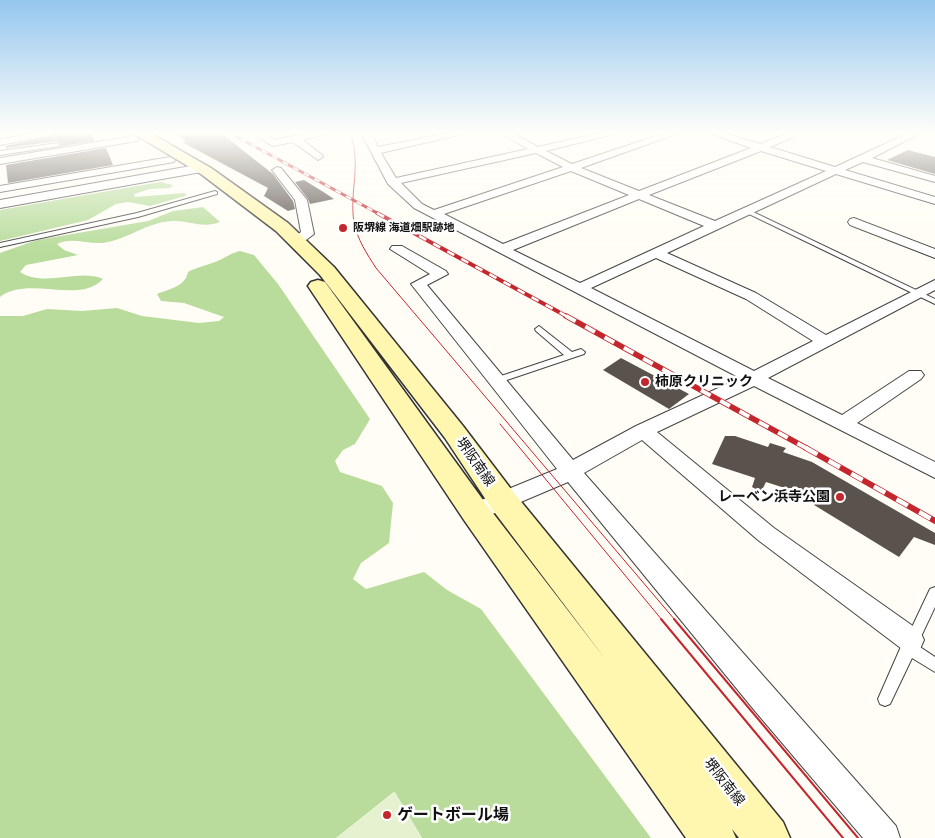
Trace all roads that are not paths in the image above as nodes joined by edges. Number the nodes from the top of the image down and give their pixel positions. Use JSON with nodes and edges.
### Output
{"nodes":[{"id":1,"x":137,"y":172,"type":"edge"},
{"id":2,"x":151,"y":172,"type":"edge"},
{"id":3,"x":156,"y":172,"type":"edge"},
{"id":4,"x":193,"y":172,"type":"edge"},
{"id":5,"x":195,"y":172,"type":"edge"},
{"id":6,"x":279,"y":172,"type":"edge"},
{"id":7,"x":386,"y":172,"type":"edge"},
{"id":8,"x":437,"y":172,"type":"edge"},
{"id":9,"x":560,"y":172,"type":"edge"},
{"id":10,"x":582,"y":172,"type":"edge"},
{"id":11,"x":700,"y":172,"type":"edge"},
{"id":12,"x":830,"y":172,"type":"edge"},
{"id":13,"x":841,"y":172,"type":"edge"},
{"id":14,"x":911,"y":172,"type":"edge"},
{"id":15,"x":935,"y":179,"type":"edge"},
{"id":16,"x":392,"y":182,"type":"junction"},
{"id":17,"x":0,"y":189,"type":"edge"},
{"id":18,"x":215,"y":193,"type":"junction"},
{"id":19,"x":640,"y":196,"type":"junction"},
{"id":20,"x":0,"y":198,"type":"edge"},
{"id":21,"x":935,"y":201,"type":"edge"},
{"id":22,"x":0,"y":204,"type":"edge"},
{"id":23,"x":747,"y":211,"type":"junction"},
{"id":24,"x":433,"y":214,"type":"junction"},
{"id":25,"x":854,"y":222,"type":"dead end"},
{"id":26,"x":715,"y":226,"type":"junction"},
{"id":27,"x":297,"y":240,"type":"junction"},
{"id":28,"x":0,"y":244,"type":"edge"},
{"id":29,"x":397,"y":249,"type":"dead end"},
{"id":30,"x":503,"y":249,"type":"junction"},
{"id":31,"x":656,"y":253,"type":"junction"},
{"id":32,"x":935,"y":254,"type":"edge"},
{"id":33,"x":935,"y":284,"type":"edge"},
{"id":34,"x":580,"y":288,"type":"junction"},
{"id":35,"x":916,"y":293,"type":"junction"},
{"id":36,"x":935,"y":302,"type":"edge"},
{"id":37,"x":538,"y":329,"type":"dead end"},
{"id":38,"x":825,"y":341,"type":"junction"},
{"id":39,"x":581,"y":352,"type":"dead end"},
{"id":40,"x":570,"y":355,"type":"junction"},
{"id":41,"x":915,"y":375,"type":"dead end"},
{"id":42,"x":755,"y":378,"type":"junction"},
{"id":43,"x":495,"y":381,"type":"junction"},
{"id":44,"x":843,"y":423,"type":"junction"},
{"id":45,"x":643,"y":431,"type":"junction"},
{"id":46,"x":935,"y":471,"type":"edge"},
{"id":47,"x":569,"y":472,"type":"junction"},
{"id":48,"x":503,"y":501,"type":"junction"},
{"id":49,"x":475,"y":512,"type":"junction"},
{"id":50,"x":935,"y":594,"type":"edge"},
{"id":51,"x":910,"y":643,"type":"junction"},
{"id":52,"x":935,"y":664,"type":"edge"},
{"id":53,"x":885,"y":699,"type":"dead end"},
{"id":54,"x":713,"y":838,"type":"edge"},
{"id":55,"x":767,"y":838,"type":"edge"},
{"id":56,"x":884,"y":838,"type":"edge"}],
"edges":[{"from":1,"to":17,"type":"street"},
{"from":2,"to":20,"type":"street"},
{"from":3,"to":22,"type":"street"},
{"from":4,"to":18,"type":"main road","name":"堺阪南線"},
{"from":5,"to":27,"type":"main road","name":"堺阪南線"},
{"from":6,"to":27,"type":"street"},
{"from":7,"to":16,"type":"street"},
{"from":8,"to":16,"type":"street"},
{"from":9,"to":24,"type":"street"},
{"from":10,"to":19,"type":"street"},
{"from":11,"to":19,"type":"street"},
{"from":12,"to":23,"type":"street"},
{"from":13,"to":21,"type":"street"},
{"from":14,"to":15,"type":"street"},
{"from":16,"to":24,"type":"street"},
{"from":18,"to":28,"type":"lane"},
{"from":18,"to":49,"type":"main road","name":"堺阪南線"},
{"from":19,"to":26,"type":"street"},
{"from":19,"to":30,"type":"street"},
{"from":23,"to":26,"type":"street"},
{"from":23,"to":35,"type":"lane"},
{"from":24,"to":30,"type":"street"},
{"from":25,"to":32,"type":"street"},
{"from":26,"to":31,"type":"street"},
{"from":27,"to":48,"type":"main road","name":"堺阪南線"},
{"from":29,"to":43,"type":"street"},
{"from":30,"to":34,"type":"street"},
{"from":31,"to":34,"type":"street"},
{"from":31,"to":38,"type":"street"},
{"from":33,"to":35,"type":"street"},
{"from":34,"to":42,"type":"street"},
{"from":35,"to":36,"type":"lane"},
{"from":35,"to":38,"type":"street"},
{"from":37,"to":40,"type":"lane"},
{"from":38,"to":42,"type":"street"},
{"from":39,"to":40,"type":"lane"},
{"from":40,"to":43,"type":"lane"},
{"from":41,"to":44,"type":"street"},
{"from":42,"to":44,"type":"street"},
{"from":42,"to":45,"type":"street"},
{"from":43,"to":47,"type":"street"},
{"from":44,"to":46,"type":"street"},
{"from":45,"to":47,"type":"street"},
{"from":45,"to":51,"type":"street"},
{"from":47,"to":48,"type":"street"},
{"from":47,"to":56,"type":"street"},
{"from":48,"to":49,"type":"street"},
{"from":48,"to":55,"type":"main road","name":"堺阪南線"},
{"from":49,"to":54,"type":"main road","name":"堺阪南線"},
{"from":50,"to":51,"type":"lane"},
{"from":51,"to":52,"type":"lane"},
{"from":51,"to":53,"type":"lane"}]}
